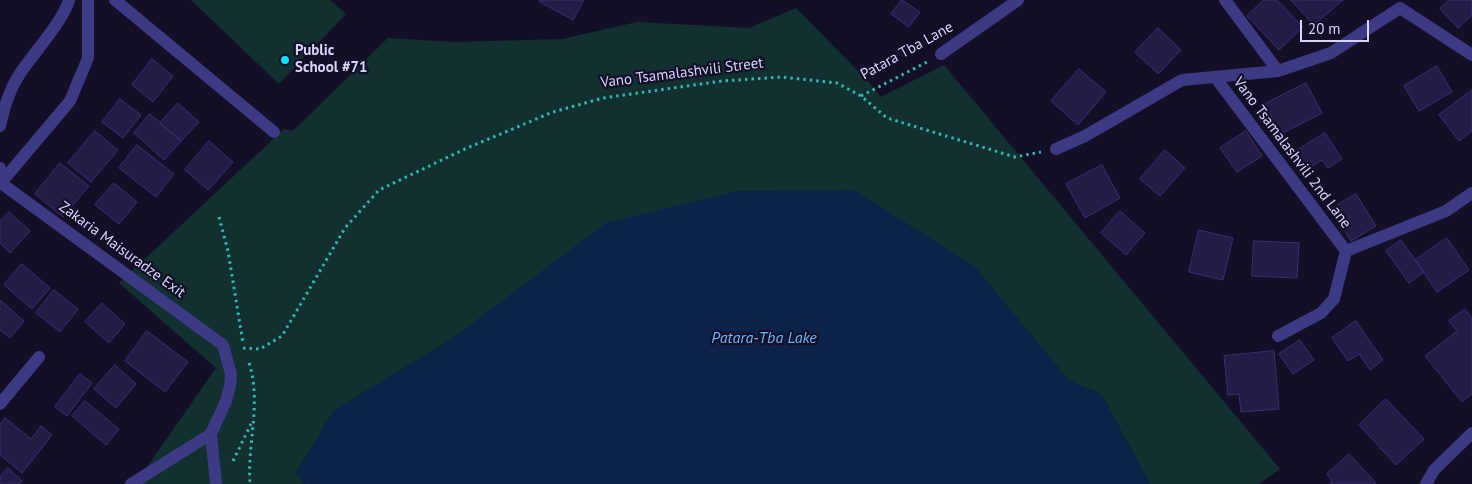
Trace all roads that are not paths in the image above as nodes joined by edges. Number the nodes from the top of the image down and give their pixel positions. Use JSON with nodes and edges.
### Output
{"nodes":[{"id":1,"x":69,"y":0,"type":"edge"},
{"id":2,"x":88,"y":0,"type":"edge"},
{"id":3,"x":115,"y":0,"type":"edge"},
{"id":4,"x":1018,"y":0,"type":"edge"},
{"id":5,"x":1225,"y":0,"type":"edge"},
{"id":6,"x":941,"y":54,"type":"road end"},
{"id":7,"x":1472,"y":55,"type":"edge"},
{"id":8,"x":1278,"y":71,"type":"junction"},
{"id":9,"x":1215,"y":77,"type":"junction"},
{"id":10,"x":0,"y":126,"type":"edge"},
{"id":11,"x":274,"y":132,"type":"dead end"},
{"id":12,"x":1056,"y":149,"type":"road end"},
{"id":13,"x":0,"y":168,"type":"edge"},
{"id":14,"x":0,"y":183,"type":"edge"},
{"id":15,"x":1472,"y":193,"type":"edge"},
{"id":16,"x":1346,"y":252,"type":"junction"},
{"id":17,"x":1278,"y":336,"type":"dead end"},
{"id":18,"x":39,"y":357,"type":"dead end"},
{"id":19,"x":0,"y":404,"type":"edge"},
{"id":20,"x":1472,"y":433,"type":"edge"},
{"id":21,"x":211,"y":434,"type":"junction"},
{"id":22,"x":131,"y":484,"type":"edge"},
{"id":23,"x":216,"y":484,"type":"edge"},
{"id":24,"x":1426,"y":484,"type":"edge"}],
"edges":[{"from":1,"to":10,"type":"street"},
{"from":2,"to":14,"type":"street"},
{"from":3,"to":11,"type":"street"},
{"from":4,"to":6,"type":"street","name":"Patara Tba Lane"},
{"from":5,"to":8,"type":"street"},
{"from":7,"to":8,"type":"street"},
{"from":8,"to":9,"type":"street"},
{"from":9,"to":12,"type":"street"},
{"from":9,"to":16,"type":"street","name":"Vano Tsamalashvili 2nd Lane"},
{"from":13,"to":14,"type":"street"},
{"from":14,"to":21,"type":"street","name":"Zakaria Maisuradze Exit"},
{"from":15,"to":16,"type":"street"},
{"from":16,"to":17,"type":"street","name":"Vano Tsamalashvili 2nd Lane"},
{"from":18,"to":19,"type":"street"},
{"from":20,"to":24,"type":"street"},
{"from":21,"to":22,"type":"street"},
{"from":21,"to":23,"type":"street"}]}
